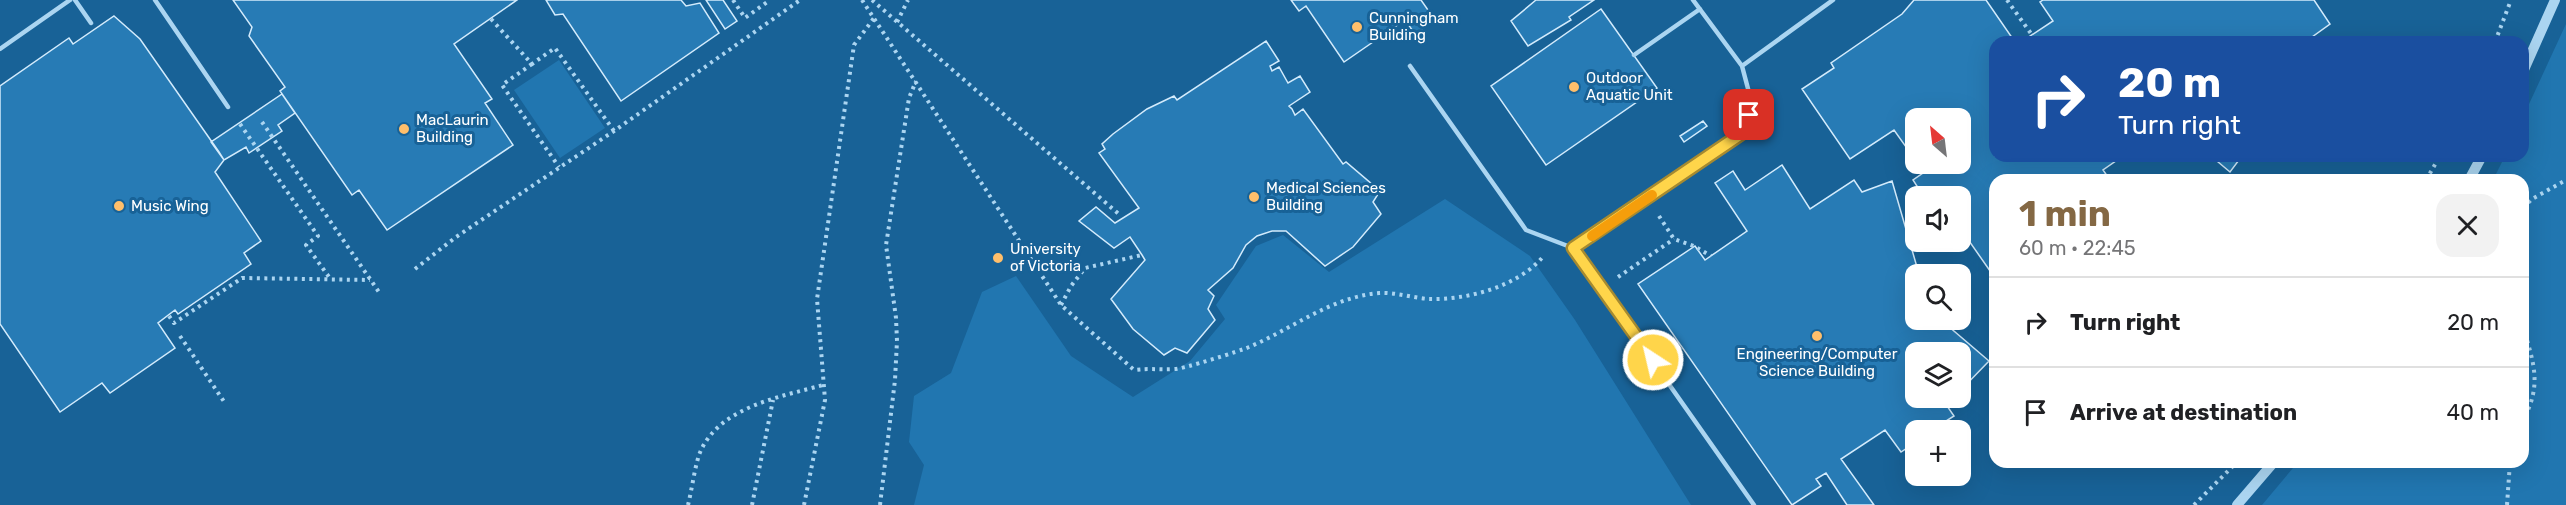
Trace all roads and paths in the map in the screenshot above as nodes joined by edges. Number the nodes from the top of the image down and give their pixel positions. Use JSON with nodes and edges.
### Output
{"nodes":[{"id":1,"x":69,"y":0,"type":"edge"},
{"id":2,"x":75,"y":0,"type":"edge"},
{"id":3,"x":155,"y":0,"type":"edge"},
{"id":4,"x":733,"y":0,"type":"edge"},
{"id":5,"x":770,"y":0,"type":"edge"},
{"id":6,"x":800,"y":0,"type":"edge"},
{"id":7,"x":862,"y":0,"type":"edge"},
{"id":8,"x":872,"y":0,"type":"edge"},
{"id":9,"x":908,"y":0,"type":"edge"},
{"id":10,"x":1693,"y":0,"type":"edge"},
{"id":11,"x":1833,"y":0,"type":"edge"},
{"id":12,"x":2007,"y":0,"type":"edge"},
{"id":13,"x":2511,"y":0,"type":"edge"},
{"id":14,"x":2555,"y":0,"type":"edge"},
{"id":15,"x":1700,"y":9,"type":"junction"},
{"id":16,"x":874,"y":18,"type":"junction"},
{"id":17,"x":490,"y":19,"type":"dead end"},
{"id":18,"x":897,"y":22,"type":"junction"},
{"id":19,"x":91,"y":23,"type":"dead end"},
{"id":20,"x":2032,"y":35,"type":"dead end"},
{"id":21,"x":2498,"y":36,"type":"edge"},
{"id":22,"x":0,"y":49,"type":"edge"},
{"id":23,"x":1634,"y":55,"type":"dead end"},
{"id":24,"x":2529,"y":58,"type":"edge"},
{"id":25,"x":531,"y":64,"type":"junction"},
{"id":26,"x":1410,"y":66,"type":"dead end"},
{"id":27,"x":1742,"y":66,"type":"junction"},
{"id":28,"x":916,"y":80,"type":"junction"},
{"id":29,"x":228,"y":107,"type":"joint"},
{"id":30,"x":262,"y":123,"type":"dead end"},
{"id":31,"x":614,"y":131,"type":"junction"},
{"id":32,"x":559,"y":167,"type":"junction"},
{"id":33,"x":2566,"y":180,"type":"edge"},
{"id":34,"x":2529,"y":202,"type":"edge"},
{"id":35,"x":1121,"y":216,"type":"dead end"},
{"id":36,"x":1662,"y":220,"type":"dead end"},
{"id":37,"x":1674,"y":239,"type":"junction"},
{"id":38,"x":1555,"y":242,"type":"junction"},
{"id":39,"x":1573,"y":248,"type":"junction"},
{"id":40,"x":1142,"y":255,"type":"dead end"},
{"id":41,"x":1711,"y":256,"type":"dead end"},
{"id":42,"x":415,"y":269,"type":"dead end"},
{"id":43,"x":329,"y":278,"type":"junction"},
{"id":44,"x":370,"y":280,"type":"junction"},
{"id":45,"x":1602,"y":288,"type":"junction"},
{"id":46,"x":381,"y":295,"type":"dead end"},
{"id":47,"x":1061,"y":305,"type":"junction"},
{"id":48,"x":169,"y":316,"type":"dead end"},
{"id":49,"x":180,"y":336,"type":"dead end"},
{"id":50,"x":2529,"y":347,"type":"edge"},
{"id":51,"x":823,"y":385,"type":"junction"},
{"id":52,"x":773,"y":400,"type":"junction"},
{"id":53,"x":225,"y":404,"type":"dead end"},
{"id":54,"x":2529,"y":409,"type":"edge"},
{"id":55,"x":2231,"y":468,"type":"edge"},
{"id":56,"x":2269,"y":468,"type":"edge"},
{"id":57,"x":2510,"y":468,"type":"edge"},
{"id":58,"x":688,"y":505,"type":"edge"},
{"id":59,"x":752,"y":505,"type":"edge"},
{"id":60,"x":804,"y":505,"type":"edge"},
{"id":61,"x":880,"y":505,"type":"edge"},
{"id":62,"x":1754,"y":505,"type":"edge"},
{"id":63,"x":2194,"y":505,"type":"edge"},
{"id":64,"x":2237,"y":505,"type":"edge"},
{"id":65,"x":2507,"y":505,"type":"edge"}],
"edges":[{"from":1,"to":22,"type":"lane"},
{"from":2,"to":19,"type":"lane"},
{"from":3,"to":29,"type":"lane"},
{"from":4,"to":5,"type":"path"},
{"from":6,"to":31,"type":"path"},
{"from":7,"to":16,"type":"path"},
{"from":8,"to":18,"type":"path"},
{"from":9,"to":18,"type":"path"},
{"from":10,"to":15,"type":"lane"},
{"from":11,"to":27,"type":"lane"},
{"from":12,"to":20,"type":"path"},
{"from":13,"to":21,"type":"path"},
{"from":14,"to":24,"type":"street"},
{"from":15,"to":23,"type":"lane"},
{"from":15,"to":27,"type":"lane"},
{"from":16,"to":28,"type":"path"},
{"from":16,"to":51,"type":"path"},
{"from":17,"to":25,"type":"path"},
{"from":18,"to":35,"type":"path"},
{"from":25,"to":31,"type":"path"},
{"from":25,"to":32,"type":"path"},
{"from":26,"to":38,"type":"lane"},
{"from":27,"to":39,"type":"lane"},
{"from":28,"to":47,"type":"path"},
{"from":28,"to":61,"type":"path"},
{"from":29,"to":43,"type":"path"},
{"from":30,"to":44,"type":"path"},
{"from":31,"to":32,"type":"path"},
{"from":32,"to":42,"type":"path"},
{"from":33,"to":34,"type":"path"},
{"from":36,"to":37,"type":"path"},
{"from":37,"to":41,"type":"path"},
{"from":37,"to":45,"type":"path"},
{"from":38,"to":39,"type":"lane"},
{"from":38,"to":47,"type":"path"},
{"from":39,"to":45,"type":"lane"},
{"from":40,"to":47,"type":"path"},
{"from":43,"to":44,"type":"path"},
{"from":43,"to":48,"type":"path"},
{"from":44,"to":46,"type":"path"},
{"from":45,"to":62,"type":"lane"},
{"from":49,"to":53,"type":"path"},
{"from":50,"to":54,"type":"path"},
{"from":51,"to":52,"type":"path"},
{"from":51,"to":60,"type":"path"},
{"from":52,"to":58,"type":"path"},
{"from":52,"to":59,"type":"path"},
{"from":55,"to":63,"type":"path"},
{"from":56,"to":64,"type":"street"},
{"from":57,"to":65,"type":"path"}]}
